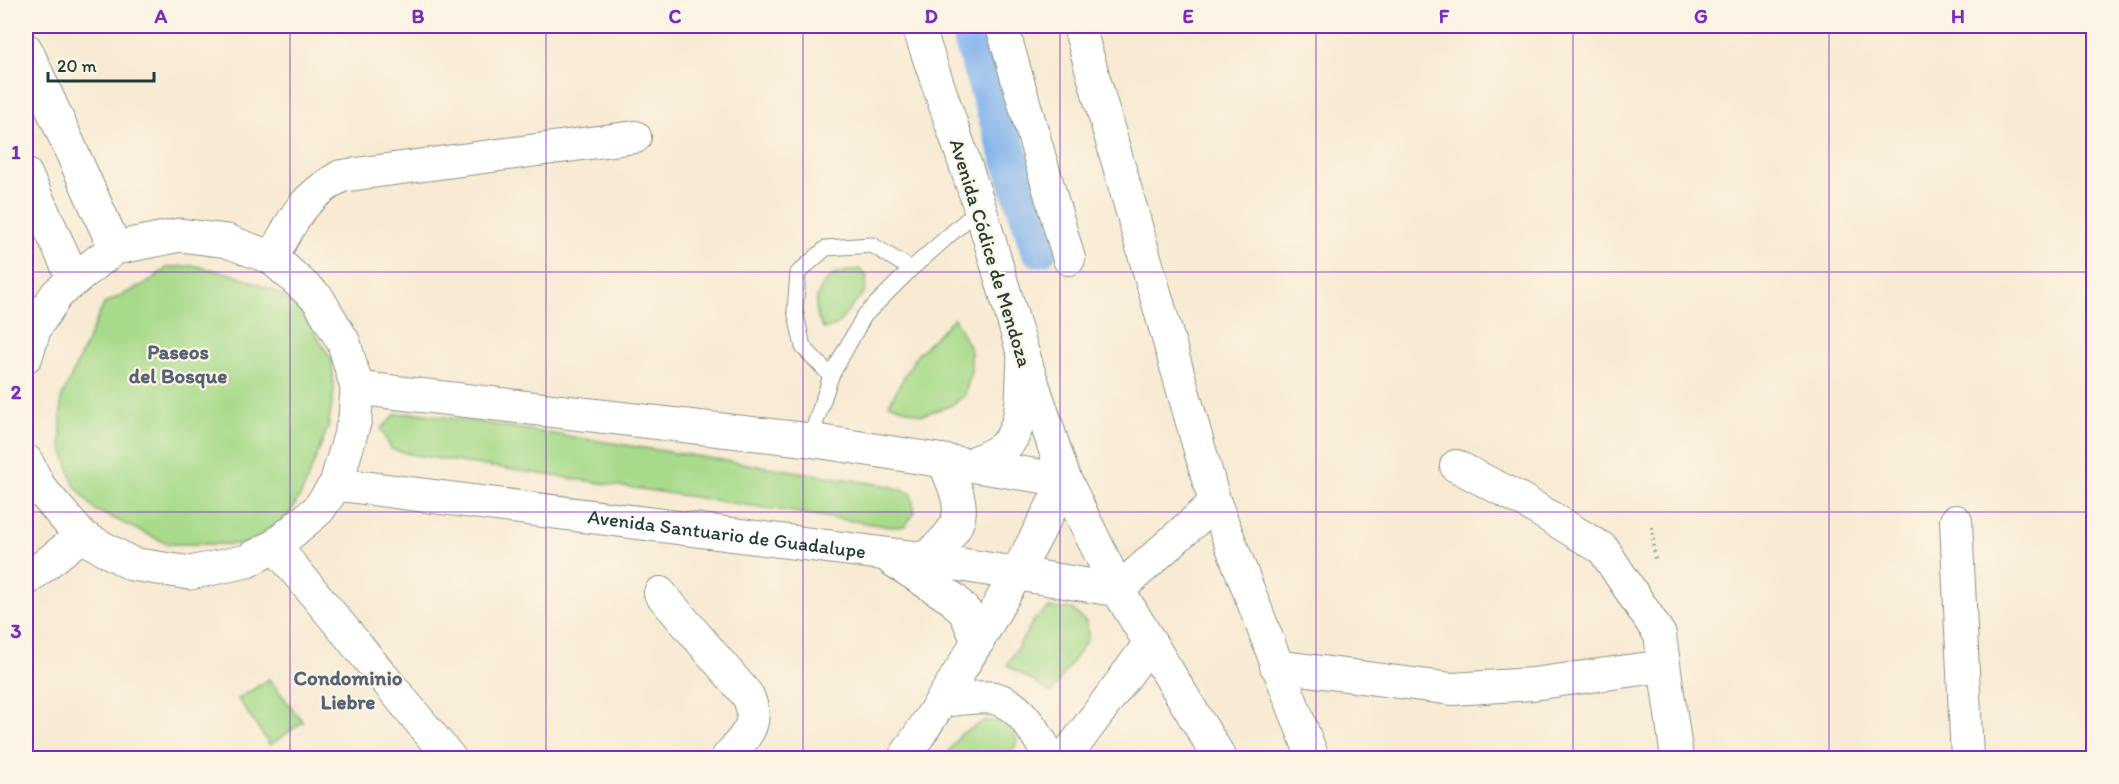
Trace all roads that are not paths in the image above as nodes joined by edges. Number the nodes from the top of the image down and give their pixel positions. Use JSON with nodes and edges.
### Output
{"nodes":[{"id":1,"x":918,"y":26,"type":"edge"},
{"id":2,"x":1002,"y":26,"type":"edge"},
{"id":3,"x":1079,"y":26,"type":"edge"},
{"id":4,"x":26,"y":50,"type":"edge"},
{"id":5,"x":635,"y":137,"type":"dead end"},
{"id":6,"x":26,"y":175,"type":"edge"},
{"id":7,"x":980,"y":208,"type":"junction"},
{"id":8,"x":115,"y":248,"type":"junction"},
{"id":9,"x":272,"y":258,"type":"junction"},
{"id":10,"x":1069,"y":259,"type":"dead end"},
{"id":11,"x":911,"y":269,"type":"junction"},
{"id":12,"x":74,"y":280,"type":"junction"},
{"id":13,"x":29,"y":336,"type":"edge"},
{"id":14,"x":1023,"y":357,"type":"junction"},
{"id":15,"x":831,"y":376,"type":"junction"},
{"id":16,"x":357,"y":388,"type":"junction"},
{"id":17,"x":810,"y":440,"type":"junction"},
{"id":18,"x":26,"y":461,"type":"edge"},
{"id":19,"x":956,"y":463,"type":"junction"},
{"id":20,"x":1456,"y":466,"type":"dead end"},
{"id":21,"x":1065,"y":480,"type":"junction"},
{"id":22,"x":336,"y":484,"type":"junction"},
{"id":23,"x":1215,"y":503,"type":"junction"},
{"id":24,"x":1956,"y":521,"type":"dead end"},
{"id":25,"x":81,"y":536,"type":"junction"},
{"id":26,"x":274,"y":546,"type":"junction"},
{"id":27,"x":884,"y":554,"type":"junction"},
{"id":28,"x":925,"y":559,"type":"junction"},
{"id":29,"x":1018,"y":574,"type":"junction"},
{"id":30,"x":26,"y":580,"type":"edge"},
{"id":31,"x":1118,"y":590,"type":"junction"},
{"id":32,"x":660,"y":593,"type":"dead end"},
{"id":33,"x":978,"y":641,"type":"junction"},
{"id":34,"x":1150,"y":643,"type":"junction"},
{"id":35,"x":1276,"y":666,"type":"junction"},
{"id":36,"x":1664,"y":666,"type":"junction"},
{"id":37,"x":942,"y":701,"type":"junction"},
{"id":38,"x":450,"y":759,"type":"edge"},
{"id":39,"x":727,"y":759,"type":"edge"},
{"id":40,"x":904,"y":759,"type":"edge"},
{"id":41,"x":1051,"y":759,"type":"edge"},
{"id":42,"x":1065,"y":759,"type":"edge"},
{"id":43,"x":1220,"y":759,"type":"edge"},
{"id":44,"x":1313,"y":759,"type":"edge"},
{"id":45,"x":1677,"y":759,"type":"edge"},
{"id":46,"x":1967,"y":759,"type":"edge"}],
"edges":[{"from":1,"to":7,"type":"street","name":"Avenida Códice de Mendoza"},
{"from":2,"to":10,"type":"street"},
{"from":3,"to":23,"type":"street"},
{"from":4,"to":8,"type":"street"},
{"from":5,"to":9,"type":"street"},
{"from":6,"to":12,"type":"street"},
{"from":7,"to":11,"type":"lane"},
{"from":7,"to":14,"type":"street","name":"Avenida Códice de Mendoza"},
{"from":8,"to":9,"type":"street"},
{"from":8,"to":12,"type":"street"},
{"from":9,"to":16,"type":"street"},
{"from":11,"to":15,"type":"lane"},
{"from":11,"to":15,"type":"lane"},
{"from":12,"to":13,"type":"street"},
{"from":14,"to":19,"type":"street"},
{"from":14,"to":21,"type":"street","name":"Avenida Códice de Mendoza"},
{"from":15,"to":17,"type":"lane"},
{"from":16,"to":17,"type":"street"},
{"from":16,"to":22,"type":"street"},
{"from":17,"to":19,"type":"street"},
{"from":18,"to":25,"type":"street"},
{"from":19,"to":21,"type":"street"},
{"from":19,"to":28,"type":"street"},
{"from":20,"to":36,"type":"street"},
{"from":21,"to":29,"type":"street"},
{"from":21,"to":31,"type":"street","name":"Avenida Códice de Mendoza"},
{"from":22,"to":26,"type":"street"},
{"from":22,"to":27,"type":"street","name":"Avenida Santuario de Guadalupe"},
{"from":23,"to":31,"type":"street"},
{"from":23,"to":35,"type":"street"},
{"from":24,"to":46,"type":"street"},
{"from":25,"to":26,"type":"street"},
{"from":25,"to":30,"type":"street"},
{"from":26,"to":38,"type":"street"},
{"from":27,"to":28,"type":"street","name":"Avenida Santuario de Guadalupe"},
{"from":27,"to":33,"type":"street"},
{"from":28,"to":29,"type":"street","name":"Avenida Santuario de Guadalupe"},
{"from":29,"to":31,"type":"street","name":"Avenida Santuario de Guadalupe"},
{"from":29,"to":33,"type":"street"},
{"from":31,"to":34,"type":"street","name":"Avenida Códice de Mendoza"},
{"from":32,"to":39,"type":"street"},
{"from":33,"to":37,"type":"street"},
{"from":34,"to":42,"type":"street"},
{"from":34,"to":43,"type":"street","name":"Avenida Códice de Mendoza"},
{"from":35,"to":36,"type":"street"},
{"from":35,"to":44,"type":"street"},
{"from":36,"to":45,"type":"street"},
{"from":37,"to":40,"type":"street"},
{"from":37,"to":41,"type":"street"}]}
